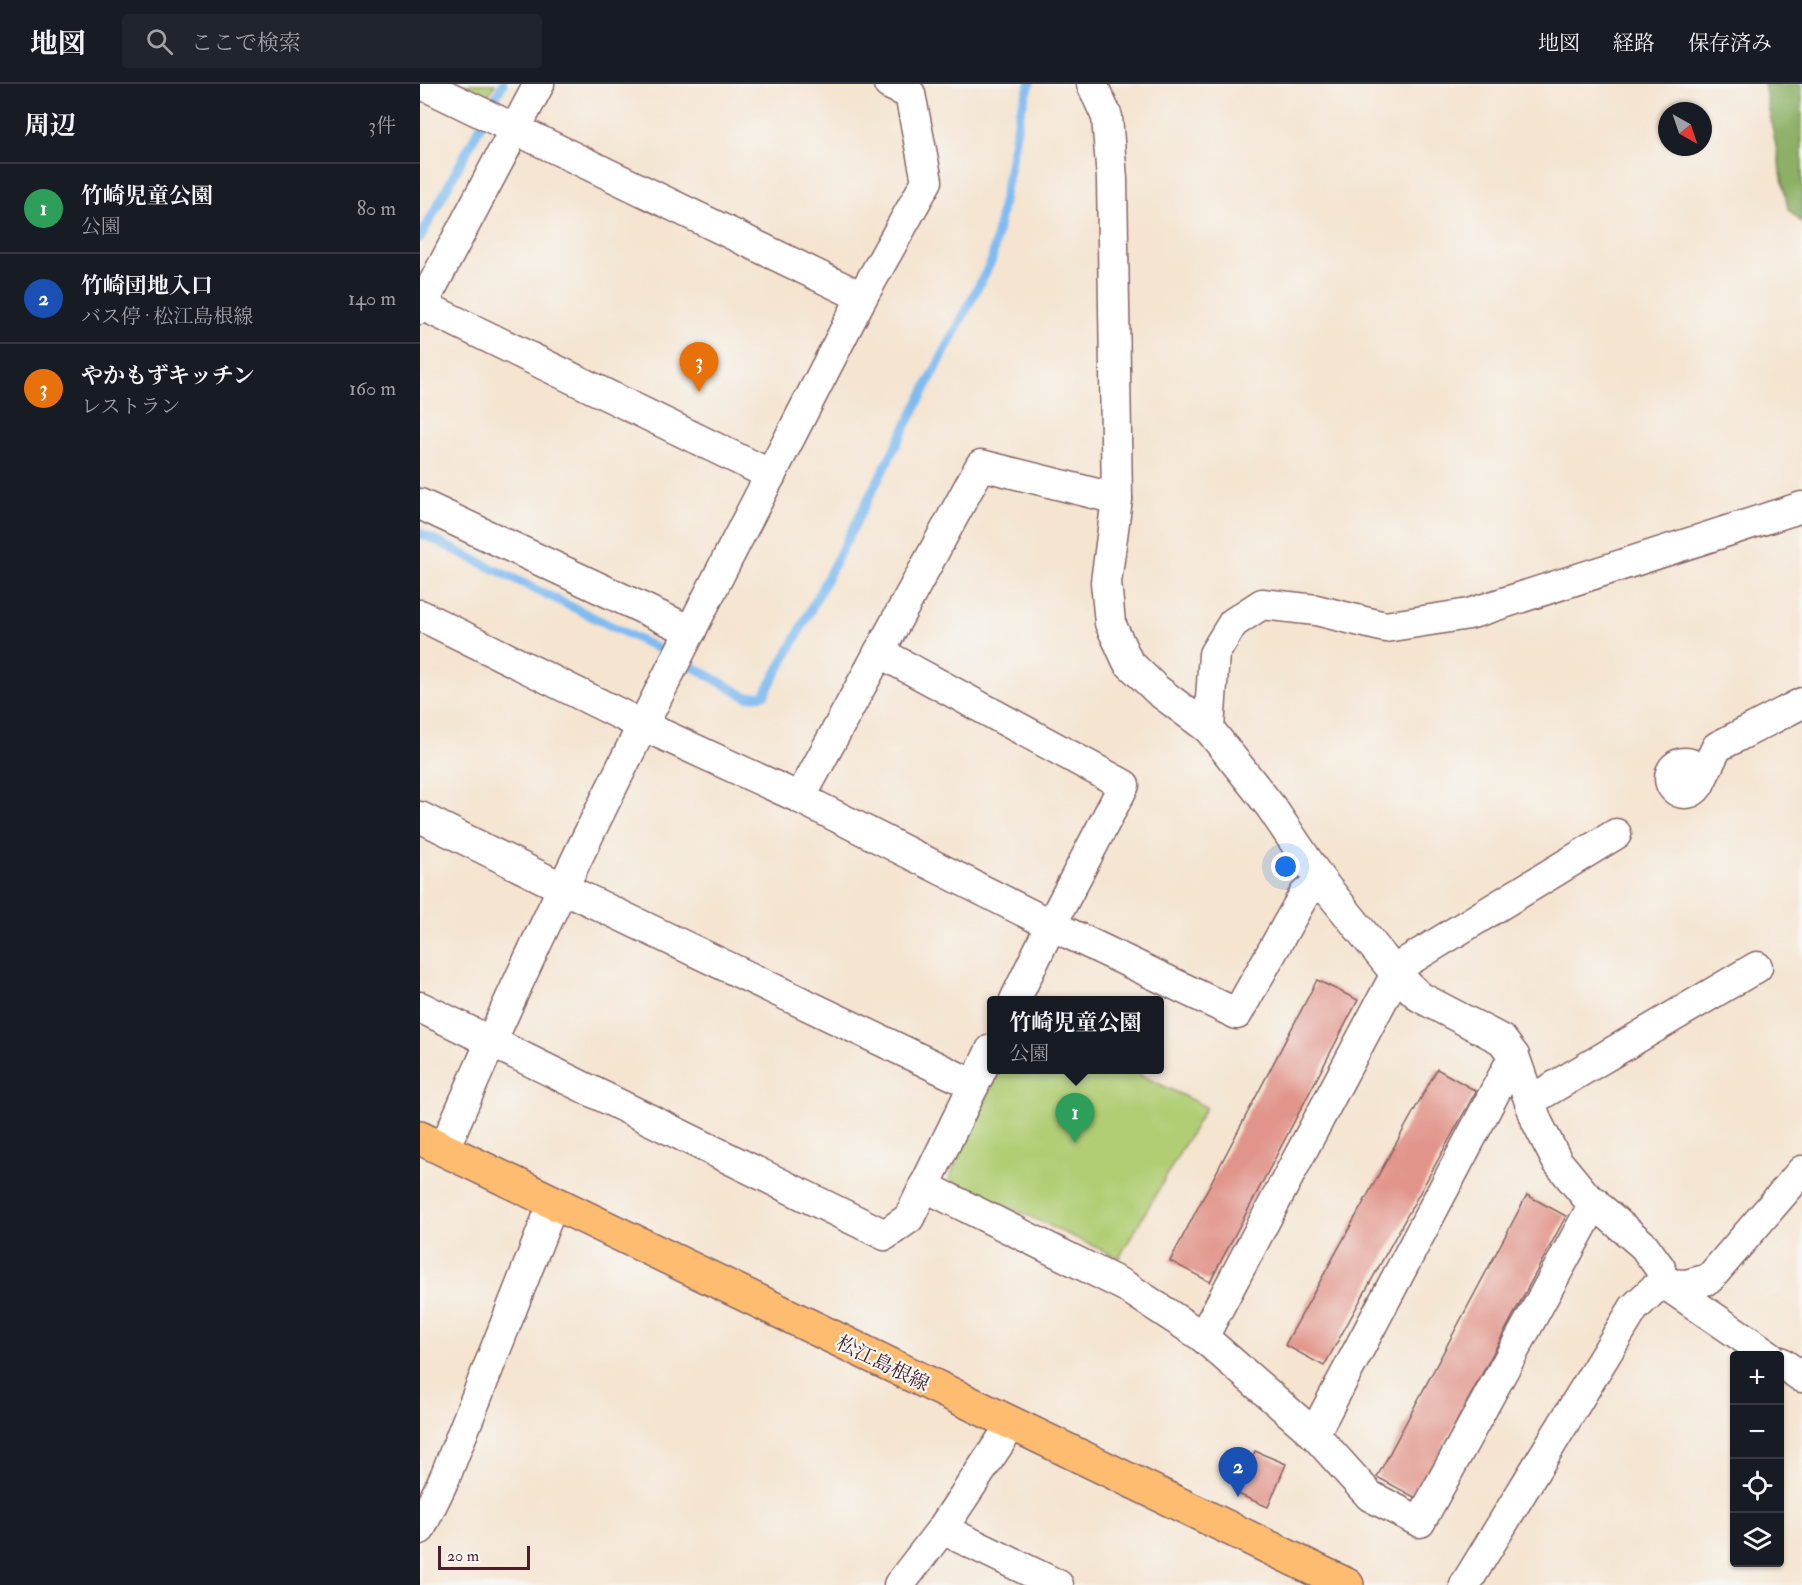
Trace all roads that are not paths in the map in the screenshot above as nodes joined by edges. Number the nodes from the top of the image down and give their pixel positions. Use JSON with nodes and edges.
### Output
{"nodes":[{"id":1,"x":422,"y":84,"type":"edge"},
{"id":2,"x":539,"y":84,"type":"edge"},
{"id":3,"x":1092,"y":84,"type":"edge"},
{"id":4,"x":904,"y":87,"type":"edge"},
{"id":5,"x":496,"y":120,"type":"junction"},
{"id":6,"x":862,"y":297,"type":"junction"},
{"id":7,"x":421,"y":306,"type":"edge"},
{"id":8,"x":771,"y":475,"type":"junction"},
{"id":9,"x":1117,"y":500,"type":"junction"},
{"id":10,"x":420,"y":504,"type":"edge"},
{"id":11,"x":1802,"y":507,"type":"edge"},
{"id":12,"x":420,"y":615,"type":"edge"},
{"id":13,"x":691,"y":631,"type":"junction"},
{"id":14,"x":879,"y":652,"type":"junction"},
{"id":15,"x":1802,"y":703,"type":"edge"},
{"id":16,"x":644,"y":726,"type":"junction"},
{"id":17,"x":1209,"y":729,"type":"junction"},
{"id":18,"x":1699,"y":784,"type":"dead end"},
{"id":19,"x":800,"y":798,"type":"junction"},
{"id":20,"x":420,"y":817,"type":"edge"},
{"id":21,"x":1616,"y":834,"type":"dead end"},
{"id":22,"x":1321,"y":881,"type":"junction"},
{"id":23,"x":563,"y":888,"type":"junction"},
{"id":24,"x":1051,"y":925,"type":"junction"},
{"id":25,"x":1757,"y":967,"type":"dead end"},
{"id":26,"x":1396,"y":974,"type":"junction"},
{"id":27,"x":1017,"y":996,"type":"edge"},
{"id":28,"x":420,"y":1007,"type":"edge"},
{"id":29,"x":490,"y":1041,"type":"junction"},
{"id":30,"x":1514,"y":1056,"type":"junction"},
{"id":31,"x":987,"y":1058,"type":"edge"},
{"id":32,"x":974,"y":1086,"type":"junction"},
{"id":33,"x":1530,"y":1101,"type":"junction"},
{"id":34,"x":432,"y":1144,"type":"edge"},
{"id":35,"x":1802,"y":1172,"type":"edge"},
{"id":36,"x":924,"y":1186,"type":"junction"},
{"id":37,"x":1595,"y":1202,"type":"junction"},
{"id":38,"x":553,"y":1204,"type":"junction"},
{"id":39,"x":1665,"y":1284,"type":"junction"},
{"id":40,"x":1203,"y":1337,"type":"junction"},
{"id":41,"x":1763,"y":1351,"type":"edge"},
{"id":42,"x":1784,"y":1365,"type":"edge"},
{"id":43,"x":1802,"y":1377,"type":"edge"},
{"id":44,"x":1012,"y":1424,"type":"junction"},
{"id":45,"x":1314,"y":1434,"type":"junction"},
{"id":46,"x":420,"y":1529,"type":"edge"},
{"id":47,"x":942,"y":1529,"type":"junction"},
{"id":48,"x":899,"y":1585,"type":"edge"},
{"id":49,"x":1058,"y":1585,"type":"edge"},
{"id":50,"x":1347,"y":1585,"type":"edge"},
{"id":51,"x":1465,"y":1585,"type":"edge"}],
"edges":[{"from":1,"to":5,"type":"street"},
{"from":2,"to":5,"type":"street"},
{"from":3,"to":9,"type":"street"},
{"from":4,"to":6,"type":"street"},
{"from":5,"to":6,"type":"street"},
{"from":5,"to":7,"type":"street"},
{"from":6,"to":8,"type":"street"},
{"from":7,"to":8,"type":"street"},
{"from":8,"to":13,"type":"street"},
{"from":9,"to":14,"type":"street"},
{"from":9,"to":17,"type":"street"},
{"from":10,"to":13,"type":"street"},
{"from":11,"to":17,"type":"street"},
{"from":12,"to":16,"type":"street"},
{"from":13,"to":16,"type":"street"},
{"from":14,"to":19,"type":"street"},
{"from":14,"to":24,"type":"street"},
{"from":15,"to":18,"type":"street"},
{"from":16,"to":19,"type":"street"},
{"from":16,"to":23,"type":"street"},
{"from":17,"to":22,"type":"street"},
{"from":19,"to":24,"type":"street"},
{"from":20,"to":23,"type":"street"},
{"from":21,"to":26,"type":"street"},
{"from":22,"to":24,"type":"street"},
{"from":22,"to":26,"type":"street"},
{"from":23,"to":29,"type":"street"},
{"from":23,"to":32,"type":"street"},
{"from":24,"to":27,"type":"street"},
{"from":25,"to":33,"type":"street"},
{"from":26,"to":30,"type":"street"},
{"from":26,"to":40,"type":"street"},
{"from":28,"to":29,"type":"street"},
{"from":29,"to":34,"type":"street"},
{"from":29,"to":36,"type":"street"},
{"from":30,"to":33,"type":"street"},
{"from":30,"to":45,"type":"street"},
{"from":31,"to":32,"type":"street"},
{"from":32,"to":36,"type":"street"},
{"from":33,"to":37,"type":"street"},
{"from":34,"to":38,"type":"main road","name":"松江島根線"},
{"from":35,"to":39,"type":"street"},
{"from":36,"to":40,"type":"street"},
{"from":37,"to":39,"type":"street"},
{"from":37,"to":45,"type":"street"},
{"from":38,"to":44,"type":"main road","name":"松江島根線"},
{"from":38,"to":46,"type":"street"},
{"from":39,"to":41,"type":"street"},
{"from":39,"to":51,"type":"street"},
{"from":40,"to":45,"type":"street"},
{"from":42,"to":43,"type":"street"},
{"from":44,"to":47,"type":"street"},
{"from":44,"to":50,"type":"main road","name":"松江島根線"},
{"from":47,"to":48,"type":"street"},
{"from":47,"to":49,"type":"street"}]}
